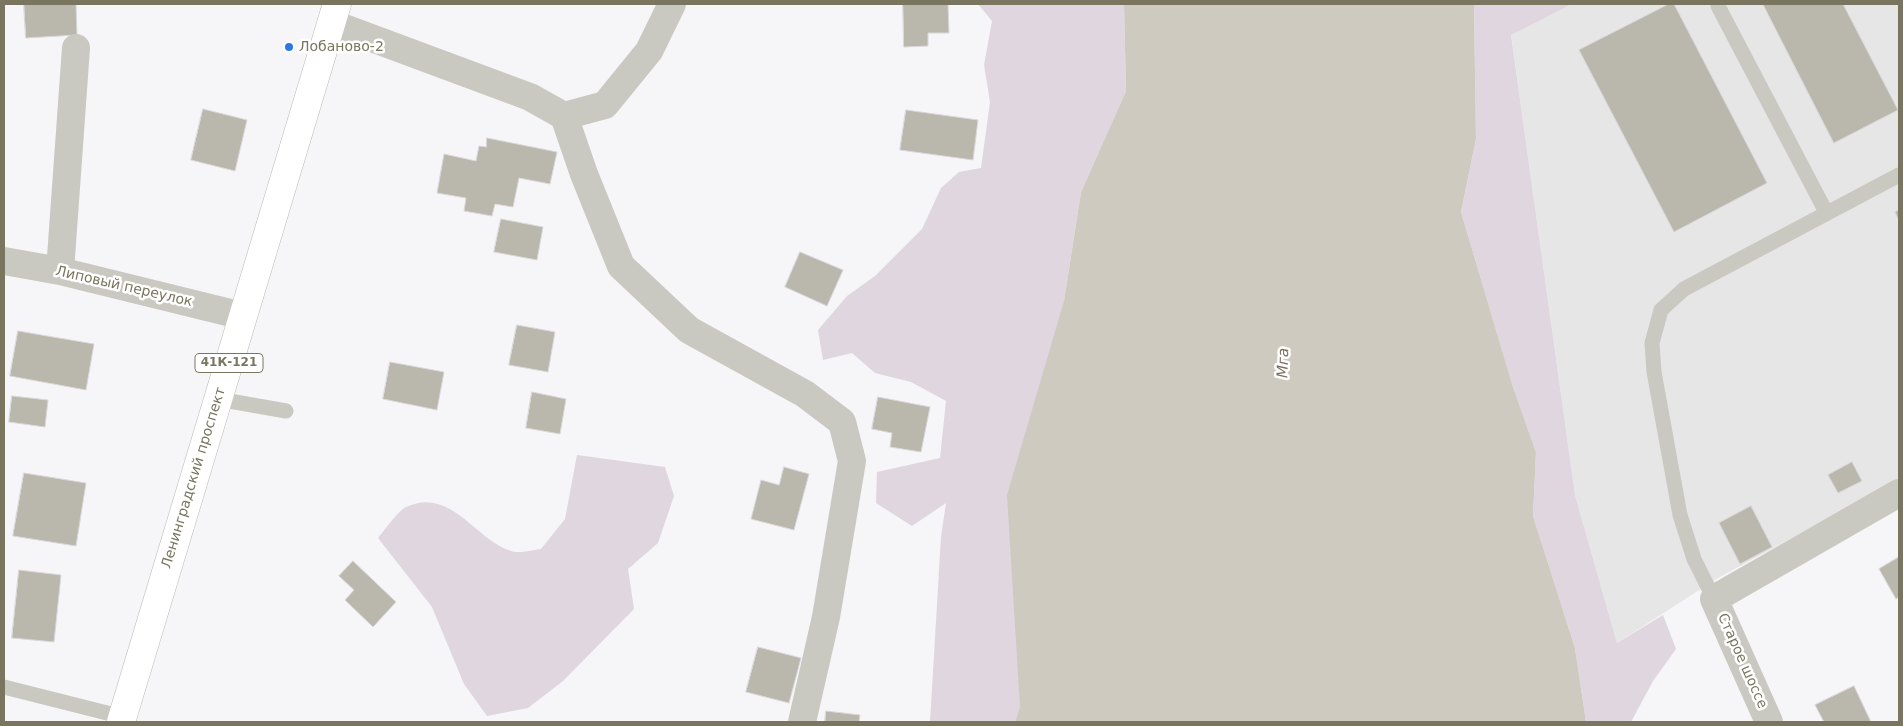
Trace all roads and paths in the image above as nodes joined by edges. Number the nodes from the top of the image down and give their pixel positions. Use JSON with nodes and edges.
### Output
{"nodes":[{"id":1,"x":672,"y":4,"type":"edge"},
{"id":2,"x":1718,"y":6,"type":"dead end"},
{"id":3,"x":334,"y":13,"type":"edge"},
{"id":4,"x":76,"y":48,"type":"dead end"},
{"id":5,"x":564,"y":116,"type":"junction"},
{"id":6,"x":1899,"y":175,"type":"edge"},
{"id":7,"x":1826,"y":212,"type":"junction"},
{"id":8,"x":4,"y":261,"type":"edge"},
{"id":9,"x":60,"y":271,"type":"junction"},
{"id":10,"x":243,"y":316,"type":"junction"},
{"id":11,"x":218,"y":399,"type":"junction"},
{"id":12,"x":286,"y":411,"type":"dead end"},
{"id":13,"x":1899,"y":492,"type":"edge"},
{"id":14,"x":1714,"y":599,"type":"junction"},
{"id":15,"x":4,"y":687,"type":"edge"},
{"id":16,"x":122,"y":719,"type":"edge"},
{"id":17,"x":802,"y":722,"type":"edge"},
{"id":18,"x":1769,"y":722,"type":"edge"}],
"edges":[{"from":1,"to":5,"type":"street"},
{"from":2,"to":7,"type":"lane"},
{"from":3,"to":5,"type":"street"},
{"from":3,"to":10,"type":"main road","name":"Ленинградский проспект","number":"41К-121"},
{"from":4,"to":9,"type":"street"},
{"from":5,"to":17,"type":"street"},
{"from":6,"to":7,"type":"lane"},
{"from":7,"to":14,"type":"lane"},
{"from":8,"to":9,"type":"street","name":"Липовый переулок"},
{"from":9,"to":10,"type":"street","name":"Липовый переулок"},
{"from":10,"to":11,"type":"main road","name":"Ленинградский проспект","number":"41К-121"},
{"from":11,"to":12,"type":"lane"},
{"from":11,"to":16,"type":"main road","name":"Ленинградский проспект","number":"41К-121"},
{"from":13,"to":14,"type":"street"},
{"from":14,"to":18,"type":"street","name":"Старое шоссе"},
{"from":15,"to":16,"type":"lane"}]}
